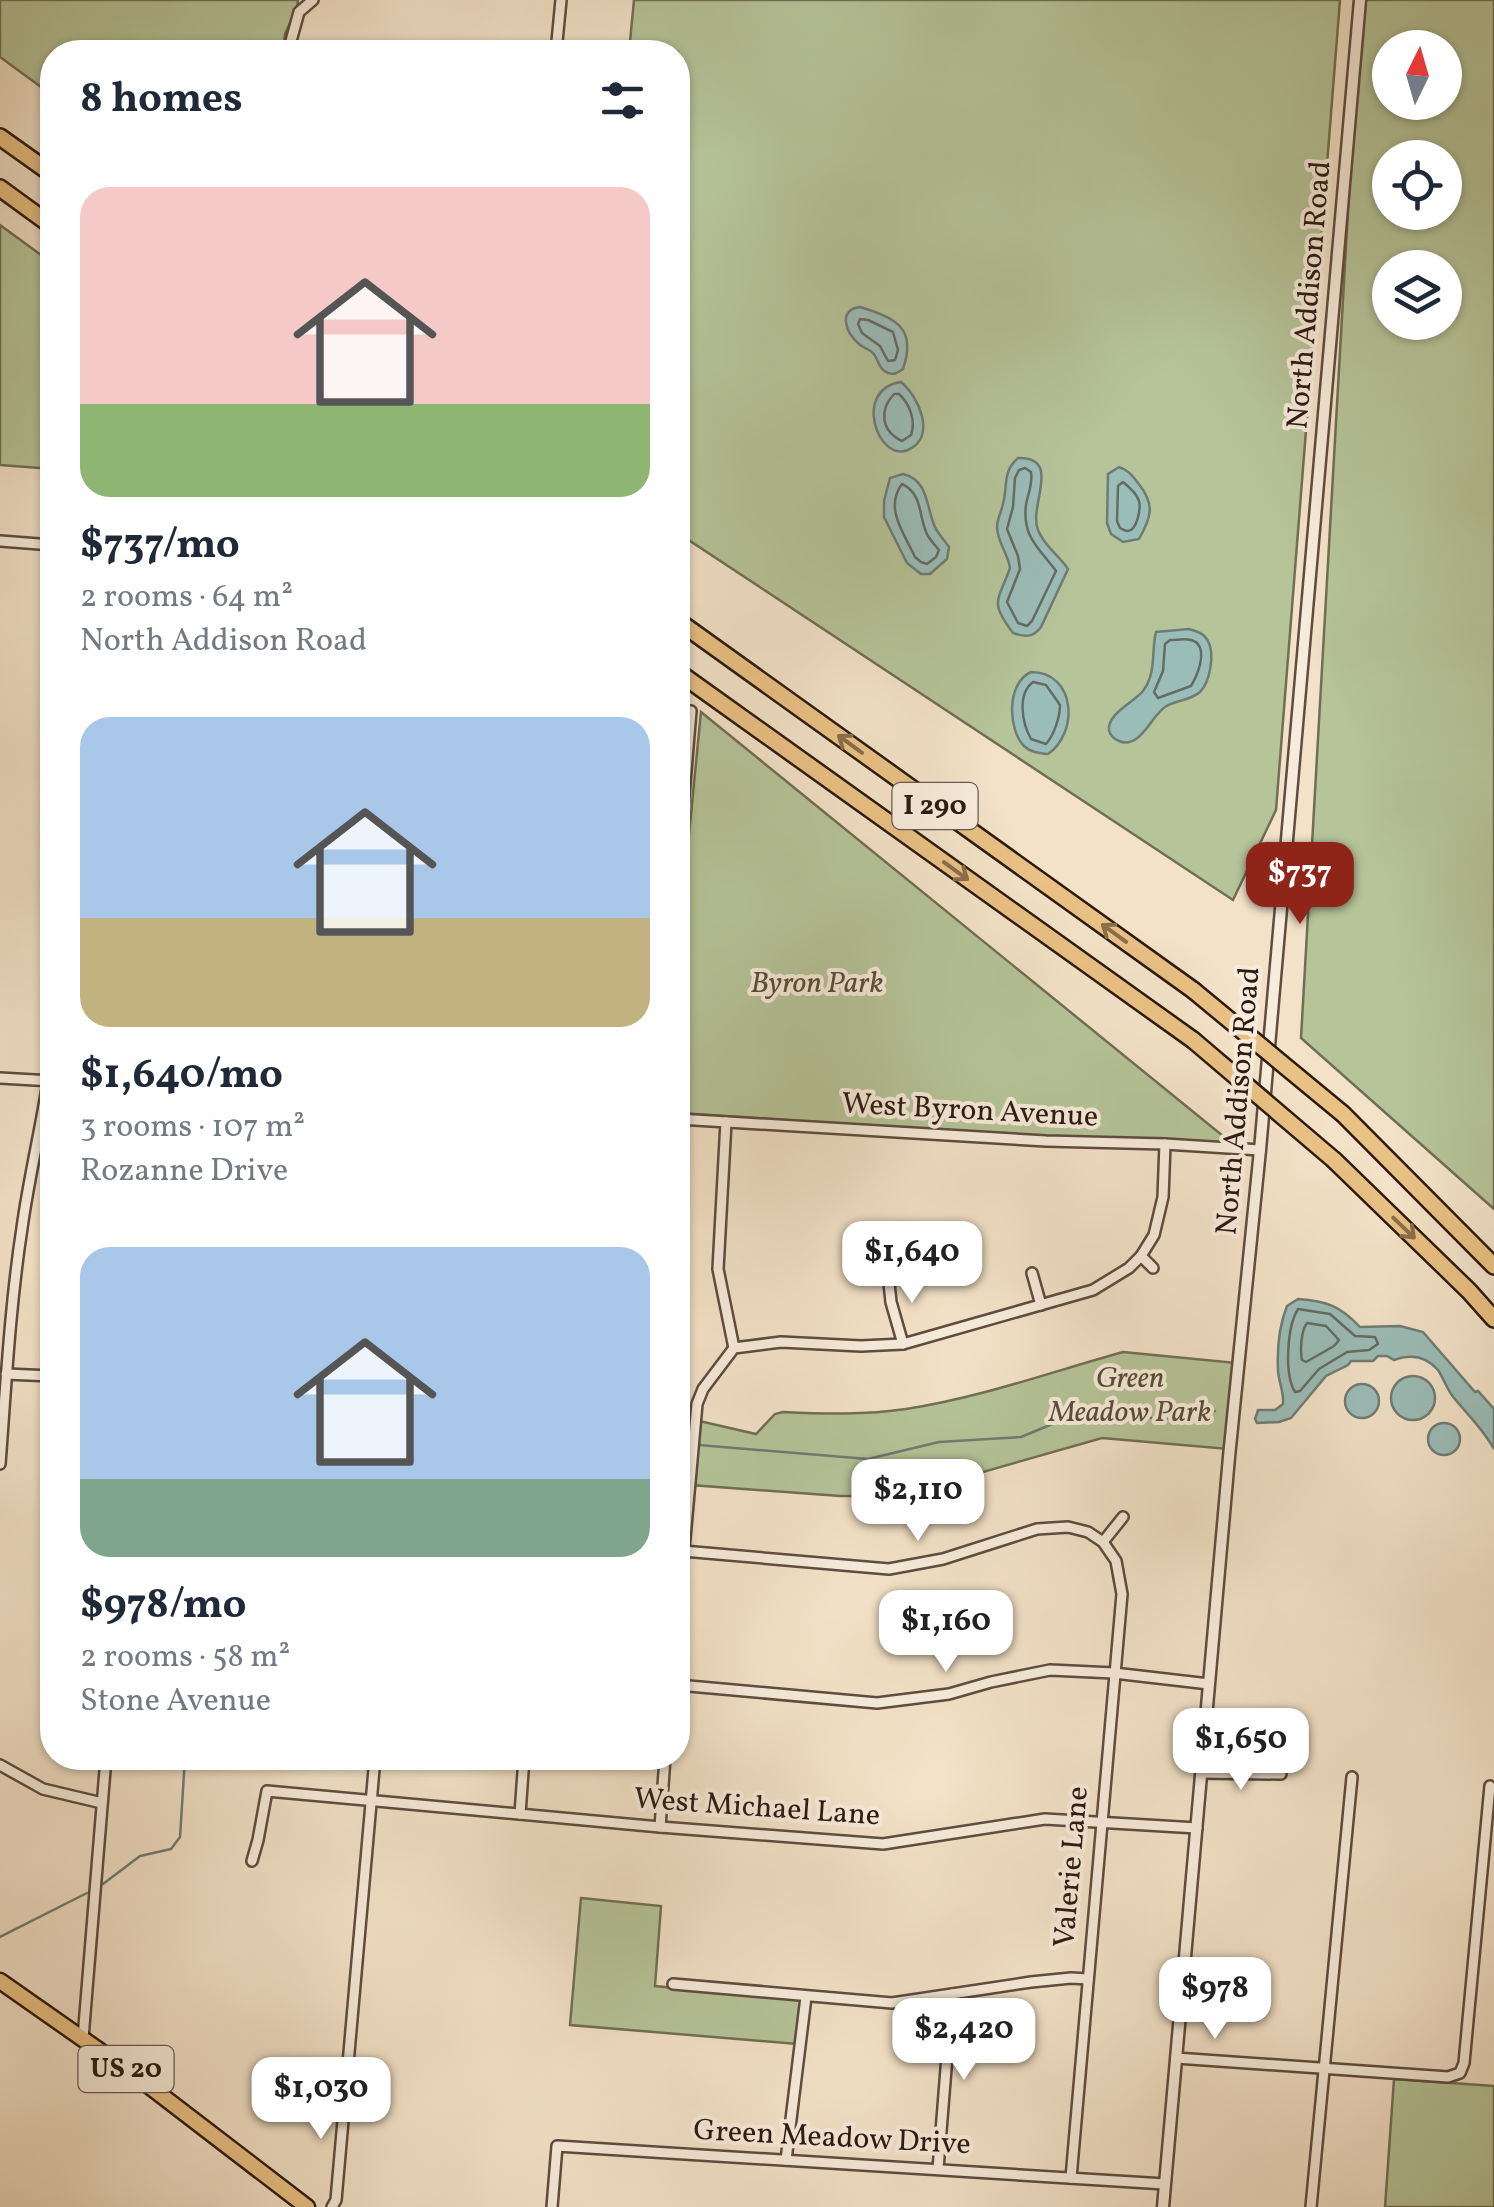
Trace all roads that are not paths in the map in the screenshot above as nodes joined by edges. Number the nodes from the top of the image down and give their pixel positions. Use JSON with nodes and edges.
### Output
{"nodes":[{"id":1,"x":313,"y":0,"type":"edge"},
{"id":2,"x":560,"y":0,"type":"edge"},
{"id":3,"x":1360,"y":0,"type":"edge"},
{"id":4,"x":292,"y":40,"type":"edge"},
{"id":5,"x":557,"y":40,"type":"edge"},
{"id":6,"x":0,"y":136,"type":"edge"},
{"id":7,"x":40,"y":165,"type":"edge"},
{"id":8,"x":0,"y":188,"type":"edge"},
{"id":9,"x":40,"y":217,"type":"edge"},
{"id":10,"x":0,"y":541,"type":"edge"},
{"id":11,"x":40,"y":543,"type":"edge"},
{"id":12,"x":690,"y":630,"type":"edge"},
{"id":13,"x":690,"y":681,"type":"edge"},
{"id":14,"x":691,"y":711,"type":"dead end"},
{"id":15,"x":690,"y":720,"type":"edge"},
{"id":16,"x":0,"y":1078,"type":"edge"},
{"id":17,"x":40,"y":1080,"type":"edge"},
{"id":18,"x":690,"y":1120,"type":"edge"},
{"id":19,"x":726,"y":1122,"type":"junction"},
{"id":20,"x":40,"y":1136,"type":"edge"},
{"id":21,"x":1166,"y":1144,"type":"junction"},
{"id":22,"x":1260,"y":1150,"type":"junction"},
{"id":23,"x":1141,"y":1256,"type":"junction"},
{"id":24,"x":1494,"y":1266,"type":"edge"},
{"id":25,"x":1153,"y":1268,"type":"dead end"},
{"id":26,"x":1032,"y":1273,"type":"dead end"},
{"id":27,"x":888,"y":1274,"type":"dead end"},
{"id":28,"x":1041,"y":1305,"type":"junction"},
{"id":29,"x":1494,"y":1319,"type":"edge"},
{"id":30,"x":902,"y":1344,"type":"junction"},
{"id":31,"x":734,"y":1348,"type":"junction"},
{"id":32,"x":6,"y":1374,"type":"junction"},
{"id":33,"x":40,"y":1375,"type":"edge"},
{"id":34,"x":0,"y":1455,"type":"edge"},
{"id":35,"x":0,"y":1464,"type":"edge"},
{"id":36,"x":690,"y":1471,"type":"edge"},
{"id":37,"x":1123,"y":1517,"type":"dead end"},
{"id":38,"x":1103,"y":1542,"type":"junction"},
{"id":39,"x":690,"y":1552,"type":"edge"},
{"id":40,"x":1114,"y":1673,"type":"junction"},
{"id":41,"x":1209,"y":1684,"type":"junction"},
{"id":42,"x":690,"y":1686,"type":"edge"},
{"id":43,"x":0,"y":1765,"type":"edge"},
{"id":44,"x":105,"y":1770,"type":"edge"},
{"id":45,"x":374,"y":1770,"type":"edge"},
{"id":46,"x":523,"y":1770,"type":"edge"},
{"id":47,"x":664,"y":1770,"type":"edge"},
{"id":48,"x":1202,"y":1773,"type":"junction"},
{"id":49,"x":1281,"y":1774,"type":"dead end"},
{"id":50,"x":1352,"y":1777,"type":"dead end"},
{"id":51,"x":1490,"y":1786,"type":"dead end"},
{"id":52,"x":372,"y":1800,"type":"junction"},
{"id":53,"x":102,"y":1803,"type":"junction"},
{"id":54,"x":520,"y":1814,"type":"junction"},
{"id":55,"x":1102,"y":1822,"type":"junction"},
{"id":56,"x":660,"y":1827,"type":"junction"},
{"id":57,"x":1197,"y":1828,"type":"junction"},
{"id":58,"x":252,"y":1862,"type":"dead end"},
{"id":59,"x":1088,"y":1979,"type":"junction"},
{"id":60,"x":0,"y":1981,"type":"edge"},
{"id":61,"x":673,"y":1984,"type":"dead end"},
{"id":62,"x":952,"y":1994,"type":"junction"},
{"id":63,"x":806,"y":1996,"type":"junction"},
{"id":64,"x":82,"y":2038,"type":"junction"},
{"id":65,"x":1176,"y":2058,"type":"junction"},
{"id":66,"x":1324,"y":2068,"type":"junction"},
{"id":67,"x":786,"y":2160,"type":"junction"},
{"id":68,"x":938,"y":2169,"type":"junction"},
{"id":69,"x":1071,"y":2178,"type":"junction"},
{"id":70,"x":1165,"y":2184,"type":"junction"},
{"id":71,"x":307,"y":2207,"type":"edge"},
{"id":72,"x":332,"y":2207,"type":"edge"},
{"id":73,"x":552,"y":2207,"type":"edge"},
{"id":74,"x":1163,"y":2207,"type":"edge"},
{"id":75,"x":1311,"y":2207,"type":"edge"}],
"edges":[{"from":1,"to":4,"type":"street"},
{"from":2,"to":5,"type":"street"},
{"from":3,"to":22,"type":"street","name":"North Addison Road"},
{"from":6,"to":7,"type":"highway"},
{"from":8,"to":9,"type":"highway"},
{"from":10,"to":11,"type":"street"},
{"from":24,"to":12,"type":"highway","number":"I 290","one_way":true,"bridge":true},
{"from":13,"to":29,"type":"highway","number":"I 290","one_way":true,"bridge":true},
{"from":14,"to":15,"type":"street"},
{"from":16,"to":17,"type":"street"},
{"from":18,"to":19,"type":"street","name":"West Byron Avenue"},
{"from":19,"to":21,"type":"street","name":"West Byron Avenue"},
{"from":19,"to":31,"type":"street"},
{"from":20,"to":32,"type":"street"},
{"from":21,"to":22,"type":"street","name":"West Byron Avenue"},
{"from":21,"to":23,"type":"street"},
{"from":22,"to":41,"type":"street","name":"North Addison Road"},
{"from":23,"to":25,"type":"street"},
{"from":23,"to":28,"type":"street"},
{"from":26,"to":28,"type":"street"},
{"from":27,"to":30,"type":"street"},
{"from":28,"to":30,"type":"street"},
{"from":30,"to":31,"type":"street"},
{"from":31,"to":36,"type":"street"},
{"from":32,"to":33,"type":"street"},
{"from":32,"to":34,"type":"street"},
{"from":34,"to":35,"type":"street"},
{"from":37,"to":38,"type":"street"},
{"from":38,"to":39,"type":"street"},
{"from":38,"to":40,"type":"street","name":"Valerie Lane"},
{"from":40,"to":41,"type":"street"},
{"from":40,"to":42,"type":"street"},
{"from":40,"to":55,"type":"street","name":"Valerie Lane"},
{"from":41,"to":48,"type":"street","name":"North Addison Road"},
{"from":43,"to":53,"type":"street"},
{"from":44,"to":53,"type":"street"},
{"from":45,"to":52,"type":"street"},
{"from":46,"to":54,"type":"street"},
{"from":47,"to":56,"type":"street"},
{"from":48,"to":49,"type":"street"},
{"from":48,"to":57,"type":"street","name":"North Addison Road"},
{"from":50,"to":66,"type":"street"},
{"from":51,"to":66,"type":"street"},
{"from":52,"to":54,"type":"street","name":"West Michael Lane"},
{"from":52,"to":58,"type":"street","name":"West Michael Lane"},
{"from":52,"to":72,"type":"street"},
{"from":53,"to":64,"type":"street"},
{"from":54,"to":56,"type":"street","name":"West Michael Lane"},
{"from":55,"to":56,"type":"street","name":"West Michael Lane"},
{"from":55,"to":57,"type":"street","name":"West Michael Lane"},
{"from":55,"to":59,"type":"street","name":"Valerie Lane"},
{"from":57,"to":65,"type":"street","name":"North Addison Road"},
{"from":59,"to":62,"type":"street"},
{"from":59,"to":69,"type":"street","name":"Valerie Lane"},
{"from":60,"to":64,"type":"main road","number":"US 20"},
{"from":61,"to":63,"type":"street"},
{"from":62,"to":63,"type":"street"},
{"from":62,"to":68,"type":"street"},
{"from":63,"to":67,"type":"street"},
{"from":64,"to":71,"type":"main road","number":"US 20"},
{"from":65,"to":66,"type":"street"},
{"from":65,"to":70,"type":"street","name":"North Addison Road"},
{"from":66,"to":75,"type":"street"},
{"from":67,"to":68,"type":"street","name":"Green Meadow Drive"},
{"from":67,"to":73,"type":"street","name":"Green Meadow Drive"},
{"from":68,"to":69,"type":"street","name":"Green Meadow Drive"},
{"from":69,"to":70,"type":"street","name":"Green Meadow Drive"},
{"from":70,"to":74,"type":"street","name":"North Addison Road"}]}
